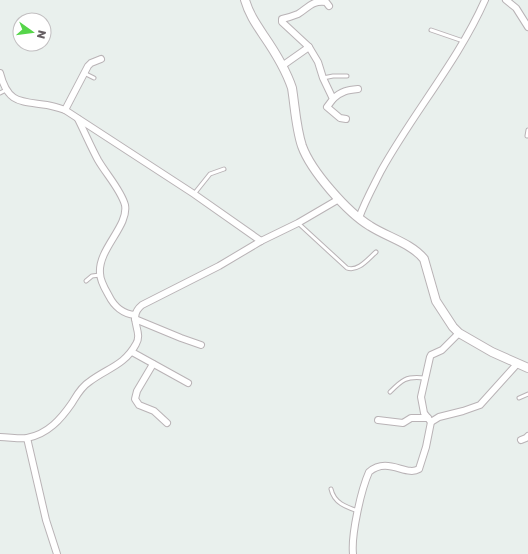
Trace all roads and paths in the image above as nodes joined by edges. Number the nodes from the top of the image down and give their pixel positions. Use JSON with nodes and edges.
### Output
{"nodes":[{"id":1,"x":245,"y":0,"type":"edge"},
{"id":2,"x":485,"y":0,"type":"edge"},
{"id":3,"x":506,"y":0,"type":"edge"},
{"id":4,"x":329,"y":6,"type":"dead end"},
{"id":5,"x":528,"y":27,"type":"edge"},
{"id":6,"x":431,"y":30,"type":"dead end"},
{"id":7,"x":463,"y":41,"type":"junction"},
{"id":8,"x":309,"y":47,"type":"junction"},
{"id":9,"x":101,"y":59,"type":"dead end"},
{"id":10,"x":282,"y":66,"type":"junction"},
{"id":11,"x":0,"y":73,"type":"edge"},
{"id":12,"x":84,"y":73,"type":"junction"},
{"id":13,"x":347,"y":76,"type":"dead end"},
{"id":14,"x":94,"y":78,"type":"dead end"},
{"id":15,"x":323,"y":78,"type":"junction"},
{"id":16,"x":358,"y":89,"type":"dead end"},
{"id":17,"x":3,"y":92,"type":"edge"},
{"id":18,"x":333,"y":99,"type":"junction"},
{"id":19,"x":65,"y":110,"type":"junction"},
{"id":20,"x":77,"y":118,"type":"junction"},
{"id":21,"x":346,"y":119,"type":"dead end"},
{"id":22,"x":528,"y":130,"type":"edge"},
{"id":23,"x":527,"y":136,"type":"dead end"},
{"id":24,"x":224,"y":169,"type":"dead end"},
{"id":25,"x":194,"y":194,"type":"junction"},
{"id":26,"x":339,"y":199,"type":"junction"},
{"id":27,"x":359,"y":218,"type":"junction"},
{"id":28,"x":298,"y":223,"type":"junction"},
{"id":29,"x":261,"y":241,"type":"junction"},
{"id":30,"x":376,"y":252,"type":"dead end"},
{"id":31,"x":100,"y":275,"type":"junction"},
{"id":32,"x":86,"y":281,"type":"dead end"},
{"id":33,"x":135,"y":317,"type":"junction"},
{"id":34,"x":459,"y":333,"type":"junction"},
{"id":35,"x":201,"y":345,"type":"dead end"},
{"id":36,"x":132,"y":352,"type":"junction"},
{"id":37,"x":153,"y":364,"type":"junction"},
{"id":38,"x":518,"y":364,"type":"junction"},
{"id":39,"x":528,"y":368,"type":"edge"},
{"id":40,"x":424,"y":378,"type":"junction"},
{"id":41,"x":188,"y":382,"type":"dead end"},
{"id":42,"x":390,"y":392,"type":"dead end"},
{"id":43,"x":528,"y":394,"type":"edge"},
{"id":44,"x":519,"y":398,"type":"dead end"},
{"id":45,"x":378,"y":420,"type":"dead end"},
{"id":46,"x":430,"y":420,"type":"junction"},
{"id":47,"x":167,"y":423,"type":"dead end"},
{"id":48,"x":528,"y":436,"type":"edge"},
{"id":49,"x":0,"y":437,"type":"edge"},
{"id":50,"x":27,"y":438,"type":"junction"},
{"id":51,"x":521,"y":440,"type":"dead end"},
{"id":52,"x":331,"y":489,"type":"dead end"},
{"id":53,"x":358,"y":511,"type":"junction"},
{"id":54,"x":57,"y":554,"type":"edge"},
{"id":55,"x":353,"y":554,"type":"edge"}],
"edges":[{"from":1,"to":10,"type":"street"},
{"from":2,"to":7,"type":"street"},
{"from":3,"to":5,"type":"street"},
{"from":4,"to":8,"type":"street"},
{"from":6,"to":7,"type":"lane"},
{"from":7,"to":27,"type":"street"},
{"from":8,"to":10,"type":"street"},
{"from":8,"to":15,"type":"street"},
{"from":9,"to":12,"type":"street"},
{"from":10,"to":26,"type":"street"},
{"from":11,"to":17,"type":"street"},
{"from":12,"to":14,"type":"lane"},
{"from":12,"to":19,"type":"street"},
{"from":13,"to":15,"type":"lane"},
{"from":15,"to":18,"type":"street"},
{"from":16,"to":18,"type":"street"},
{"from":17,"to":19,"type":"street"},
{"from":18,"to":21,"type":"street"},
{"from":19,"to":20,"type":"street"},
{"from":20,"to":25,"type":"street"},
{"from":20,"to":31,"type":"street"},
{"from":22,"to":23,"type":"lane"},
{"from":24,"to":25,"type":"lane"},
{"from":25,"to":29,"type":"street"},
{"from":26,"to":27,"type":"street"},
{"from":26,"to":28,"type":"street"},
{"from":27,"to":34,"type":"street"},
{"from":28,"to":29,"type":"street"},
{"from":28,"to":30,"type":"lane"},
{"from":29,"to":33,"type":"street"},
{"from":31,"to":32,"type":"lane"},
{"from":31,"to":33,"type":"street"},
{"from":33,"to":35,"type":"street"},
{"from":33,"to":36,"type":"street"},
{"from":34,"to":38,"type":"street"},
{"from":34,"to":40,"type":"street"},
{"from":36,"to":37,"type":"street"},
{"from":36,"to":50,"type":"street"},
{"from":37,"to":41,"type":"street"},
{"from":37,"to":47,"type":"street"},
{"from":38,"to":39,"type":"street"},
{"from":38,"to":46,"type":"street"},
{"from":40,"to":42,"type":"lane"},
{"from":40,"to":46,"type":"street"},
{"from":43,"to":44,"type":"lane"},
{"from":45,"to":46,"type":"street"},
{"from":46,"to":53,"type":"street"},
{"from":48,"to":51,"type":"street"},
{"from":49,"to":50,"type":"street"},
{"from":50,"to":54,"type":"street"},
{"from":52,"to":53,"type":"lane"},
{"from":53,"to":55,"type":"street"}]}
